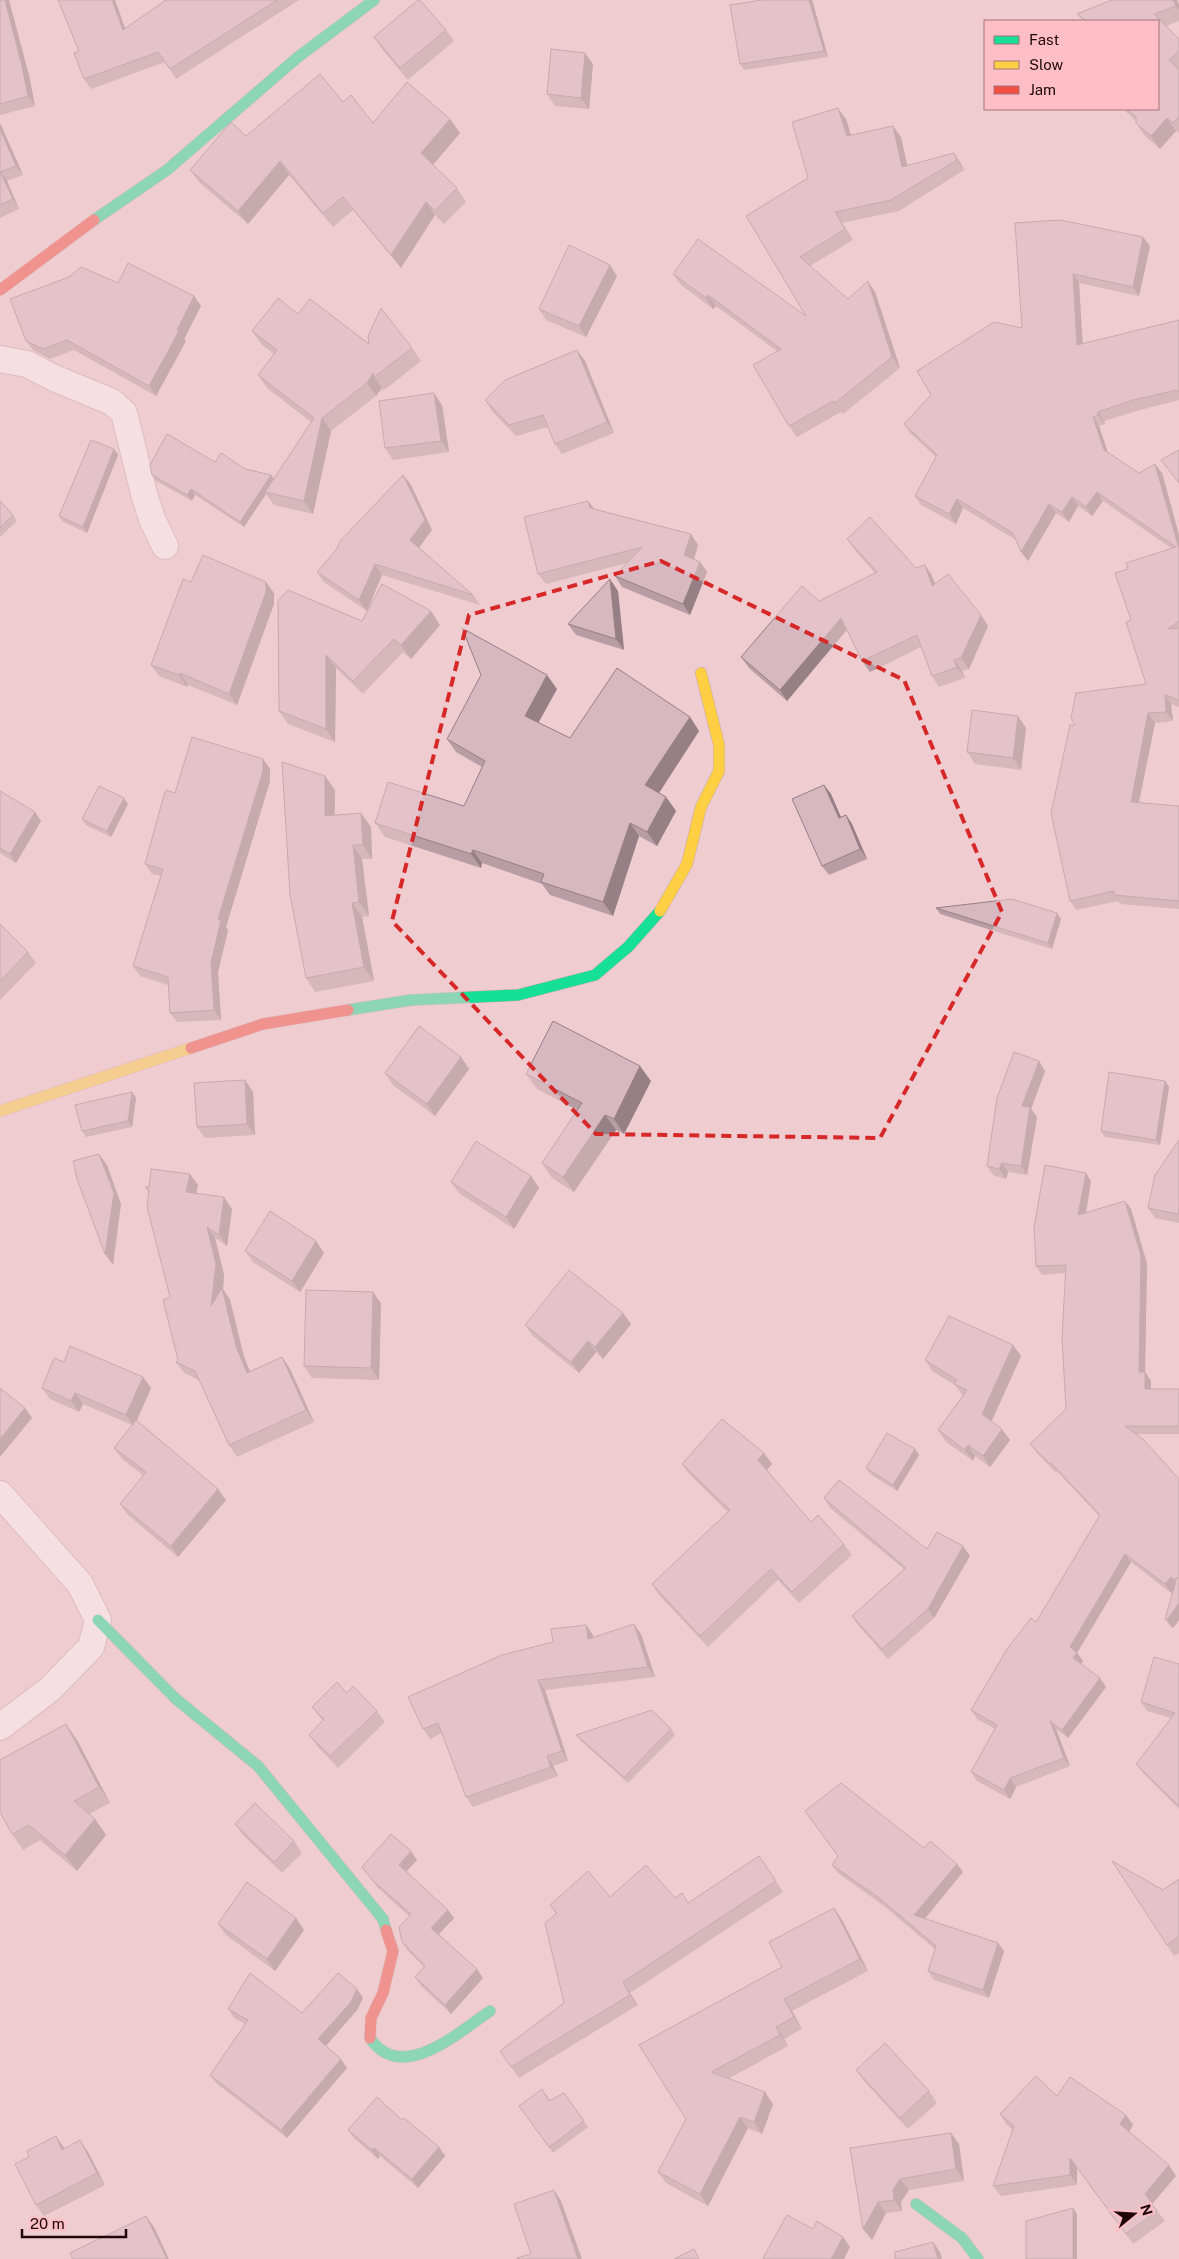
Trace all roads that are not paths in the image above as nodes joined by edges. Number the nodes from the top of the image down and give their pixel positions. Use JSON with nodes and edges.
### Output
{"nodes":[{"id":1,"x":374,"y":0,"type":"edge"},
{"id":2,"x":0,"y":290,"type":"edge"},
{"id":3,"x":0,"y":359,"type":"edge"},
{"id":4,"x":165,"y":546,"type":"dead end"},
{"id":5,"x":701,"y":673,"type":"dead end"},
{"id":6,"x":0,"y":1111,"type":"edge"},
{"id":7,"x":0,"y":1494,"type":"edge"},
{"id":8,"x":98,"y":1620,"type":"junction"},
{"id":9,"x":0,"y":1726,"type":"edge"},
{"id":10,"x":490,"y":2011,"type":"dead end"},
{"id":11,"x":916,"y":2204,"type":"dead end"},
{"id":12,"x":978,"y":2259,"type":"edge"}],
"edges":[{"from":1,"to":2,"type":"street"},
{"from":3,"to":4,"type":"street"},
{"from":5,"to":6,"type":"street"},
{"from":7,"to":8,"type":"street"},
{"from":8,"to":9,"type":"street"},
{"from":8,"to":10,"type":"street"},
{"from":11,"to":12,"type":"street"}]}
